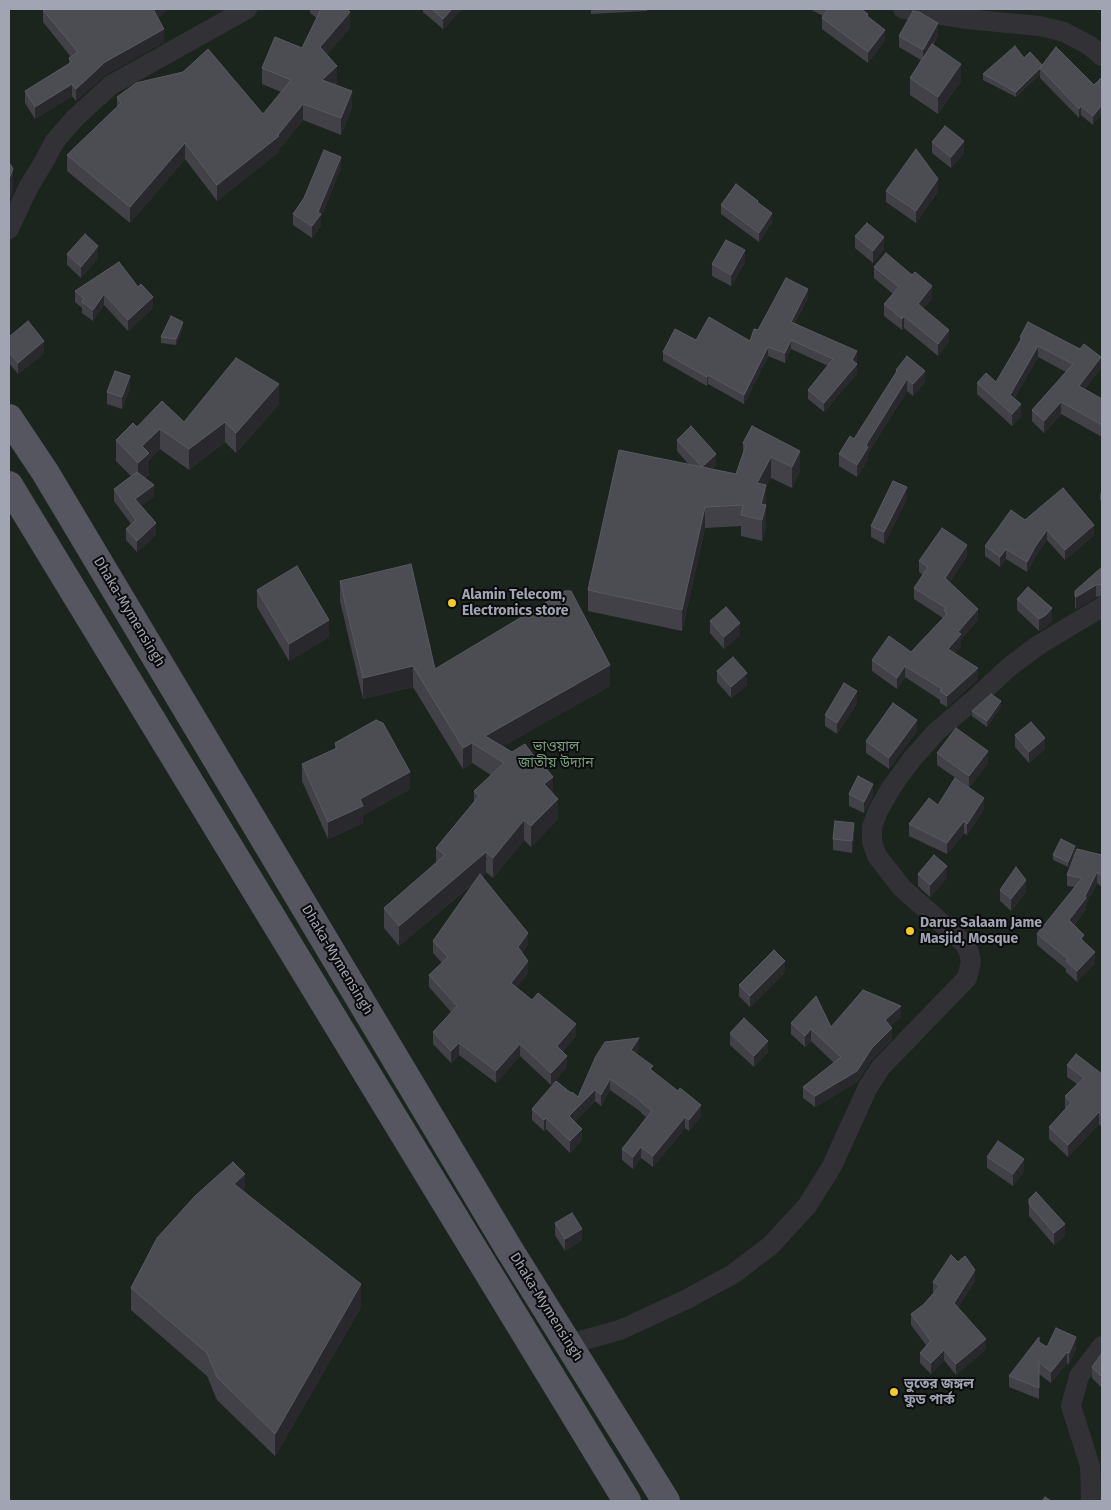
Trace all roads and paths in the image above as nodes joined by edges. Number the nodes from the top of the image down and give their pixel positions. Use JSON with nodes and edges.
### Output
{"nodes":[{"id":1,"x":247,"y":9,"type":"edge"},
{"id":2,"x":903,"y":9,"type":"edge"},
{"id":3,"x":1102,"y":56,"type":"edge"},
{"id":4,"x":9,"y":229,"type":"edge"},
{"id":5,"x":9,"y":418,"type":"edge"},
{"id":6,"x":9,"y":485,"type":"edge"},
{"id":7,"x":1102,"y":607,"type":"edge"},
{"id":8,"x":569,"y":1344,"type":"junction"},
{"id":9,"x":1102,"y":1346,"type":"edge"},
{"id":10,"x":627,"y":1501,"type":"edge"},
{"id":11,"x":666,"y":1501,"type":"edge"},
{"id":12,"x":1091,"y":1501,"type":"edge"}],
"edges":[{"from":1,"to":4,"type":"street"},
{"from":2,"to":3,"type":"street"},
{"from":5,"to":8,"type":"highway","name":"Dhaka-Mymensingh"},
{"from":6,"to":10,"type":"highway"},
{"from":7,"to":8,"type":"street"},
{"from":8,"to":11,"type":"highway","name":"Dhaka-Mymensingh"},
{"from":9,"to":12,"type":"street"}]}
